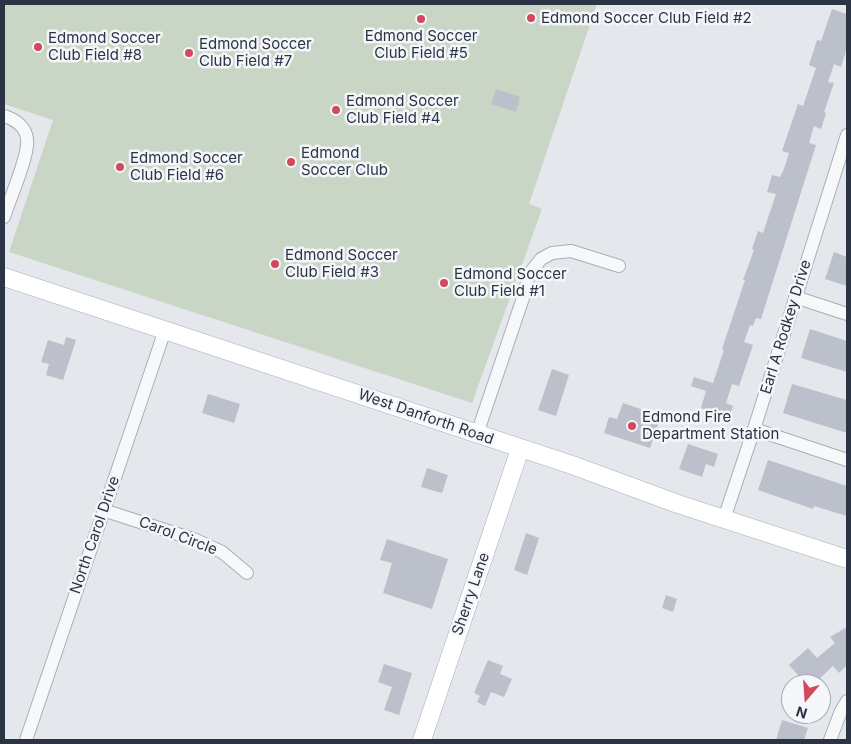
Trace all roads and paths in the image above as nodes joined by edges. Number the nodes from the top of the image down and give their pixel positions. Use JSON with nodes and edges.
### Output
{"nodes":[{"id":1,"x":4,"y":116,"type":"edge"},
{"id":2,"x":847,"y":134,"type":"edge"},
{"id":3,"x":842,"y":166,"type":"edge"},
{"id":4,"x":4,"y":217,"type":"edge"},
{"id":5,"x":619,"y":266,"type":"dead end"},
{"id":6,"x":4,"y":277,"type":"edge"},
{"id":7,"x":795,"y":298,"type":"junction"},
{"id":8,"x":847,"y":314,"type":"edge"},
{"id":9,"x":165,"y":330,"type":"junction"},
{"id":10,"x":754,"y":429,"type":"junction"},
{"id":11,"x":477,"y":434,"type":"junction"},
{"id":12,"x":520,"y":448,"type":"junction"},
{"id":13,"x":847,"y":460,"type":"edge"},
{"id":14,"x":103,"y":510,"type":"junction"},
{"id":15,"x":724,"y":519,"type":"junction"},
{"id":16,"x":847,"y":559,"type":"edge"},
{"id":17,"x":247,"y":573,"type":"dead end"},
{"id":18,"x":847,"y":701,"type":"edge"},
{"id":19,"x":26,"y":740,"type":"edge"},
{"id":20,"x":422,"y":740,"type":"edge"},
{"id":21,"x":830,"y":740,"type":"edge"}],
"edges":[{"from":1,"to":4,"type":"street"},
{"from":2,"to":3,"type":"street","name":"Earl A Rodkey Drive"},
{"from":3,"to":7,"type":"street","name":"Earl A Rodkey Drive"},
{"from":5,"to":11,"type":"street"},
{"from":6,"to":9,"type":"main road","name":"West Danforth Road"},
{"from":7,"to":8,"type":"street"},
{"from":7,"to":10,"type":"street","name":"Earl A Rodkey Drive"},
{"from":9,"to":11,"type":"main road","name":"West Danforth Road"},
{"from":9,"to":14,"type":"street","name":"North Carol Drive"},
{"from":10,"to":13,"type":"street"},
{"from":10,"to":15,"type":"street","name":"Earl A Rodkey Drive"},
{"from":11,"to":12,"type":"main road","name":"West Danforth Road"},
{"from":12,"to":15,"type":"main road","name":"West Danforth Road"},
{"from":12,"to":20,"type":"main road","name":"Sherry Lane"},
{"from":14,"to":17,"type":"street","name":"Carol Circle"},
{"from":14,"to":19,"type":"street","name":"North Carol Drive"},
{"from":15,"to":16,"type":"main road","name":"West Danforth Road"},
{"from":18,"to":21,"type":"street"}]}
